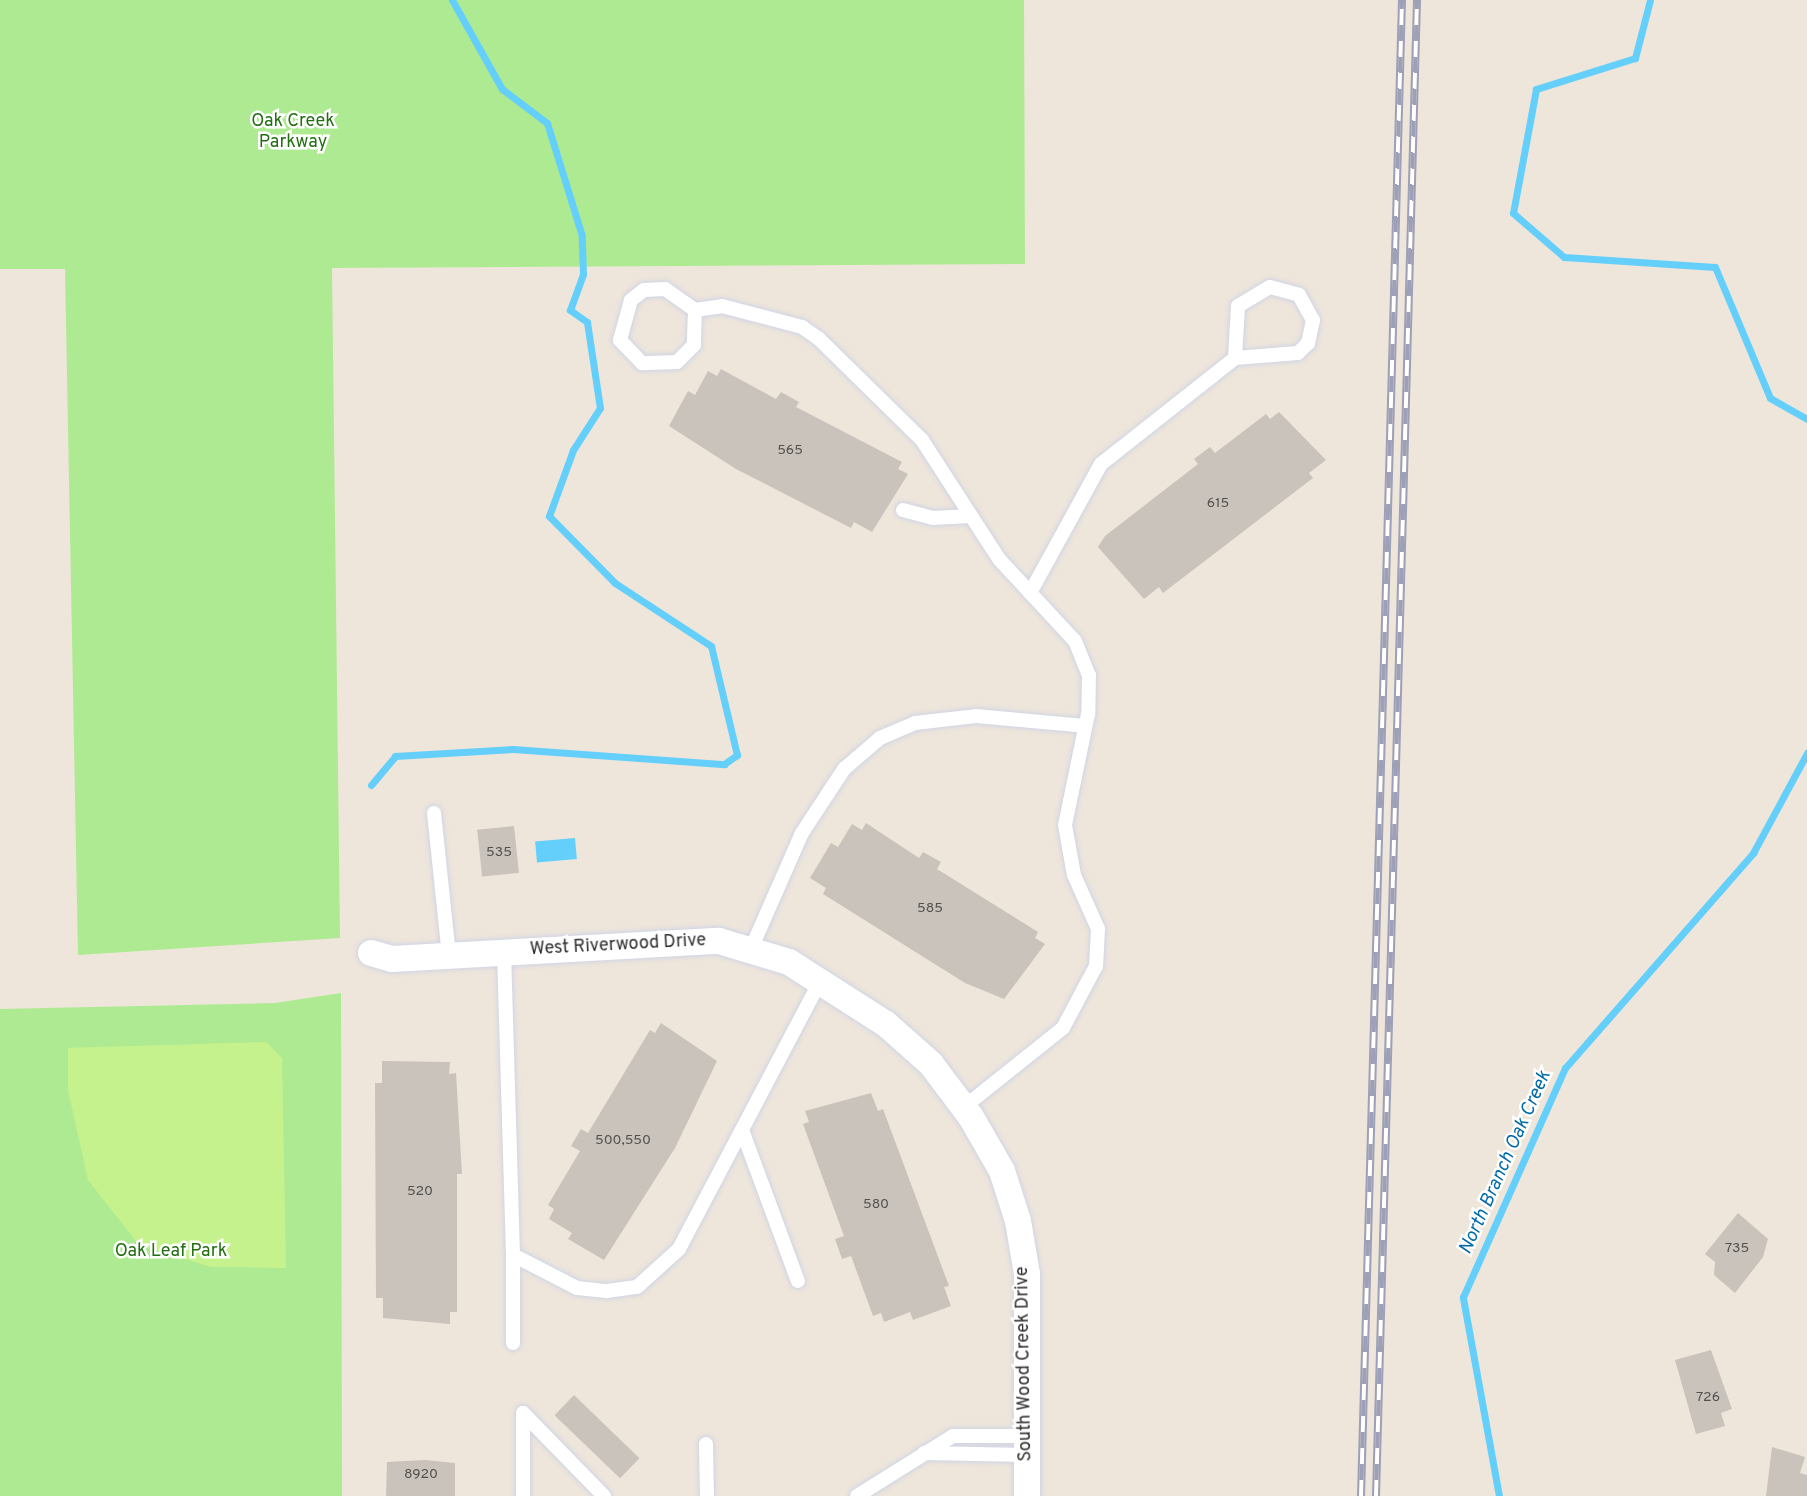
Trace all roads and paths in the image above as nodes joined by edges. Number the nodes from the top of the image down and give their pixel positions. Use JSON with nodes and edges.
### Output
{"nodes":[{"id":1,"x":695,"y":310,"type":"junction"},
{"id":2,"x":1235,"y":358,"type":"junction"},
{"id":3,"x":903,"y":510,"type":"dead end"},
{"id":4,"x":971,"y":516,"type":"junction"},
{"id":5,"x":1030,"y":593,"type":"junction"},
{"id":6,"x":1085,"y":726,"type":"junction"},
{"id":7,"x":434,"y":813,"type":"dead end"},
{"id":8,"x":751,"y":949,"type":"junction"},
{"id":9,"x":371,"y":953,"type":"dead end"},
{"id":10,"x":504,"y":953,"type":"junction"},
{"id":11,"x":449,"y":956,"type":"junction"},
{"id":12,"x":822,"y":978,"type":"junction"},
{"id":13,"x":886,"y":1024,"type":"joint"},
{"id":14,"x":964,"y":1107,"type":"junction"},
{"id":15,"x":742,"y":1130,"type":"junction"},
{"id":16,"x":513,"y":1255,"type":"junction"},
{"id":17,"x":798,"y":1280,"type":"dead end"},
{"id":18,"x":513,"y":1343,"type":"dead end"},
{"id":19,"x":706,"y":1444,"type":"dead end"},
{"id":20,"x":1028,"y":1445,"type":"junction"},
{"id":21,"x":863,"y":1494,"type":"edge"},
{"id":22,"x":523,"y":1496,"type":"edge"},
{"id":23,"x":604,"y":1496,"type":"edge"},
{"id":24,"x":707,"y":1496,"type":"edge"},
{"id":25,"x":1027,"y":1496,"type":"edge"}],
"edges":[{"from":1,"to":1,"type":"lane"},
{"from":1,"to":4,"type":"lane"},
{"from":2,"to":2,"type":"lane"},
{"from":2,"to":5,"type":"lane"},
{"from":3,"to":4,"type":"lane"},
{"from":4,"to":5,"type":"lane"},
{"from":5,"to":6,"type":"lane"},
{"from":6,"to":8,"type":"lane"},
{"from":6,"to":14,"type":"lane"},
{"from":7,"to":11,"type":"lane"},
{"from":8,"to":10,"type":"street","name":"West Riverwood Drive"},
{"from":8,"to":12,"type":"street","name":"West Riverwood Drive"},
{"from":9,"to":11,"type":"street","name":"West Riverwood Drive"},
{"from":10,"to":11,"type":"street","name":"West Riverwood Drive"},
{"from":10,"to":16,"type":"lane"},
{"from":12,"to":13,"type":"street","name":"West Riverwood Drive"},
{"from":12,"to":15,"type":"lane"},
{"from":13,"to":14,"type":"street","name":"South Wood Creek Drive"},
{"from":14,"to":20,"type":"street","name":"South Wood Creek Drive"},
{"from":15,"to":16,"type":"lane"},
{"from":15,"to":17,"type":"lane"},
{"from":16,"to":18,"type":"lane"},
{"from":19,"to":24,"type":"lane"},
{"from":20,"to":21,"type":"lane"},
{"from":20,"to":25,"type":"street","name":"South Wood Creek Drive"},
{"from":22,"to":23,"type":"lane"}]}
